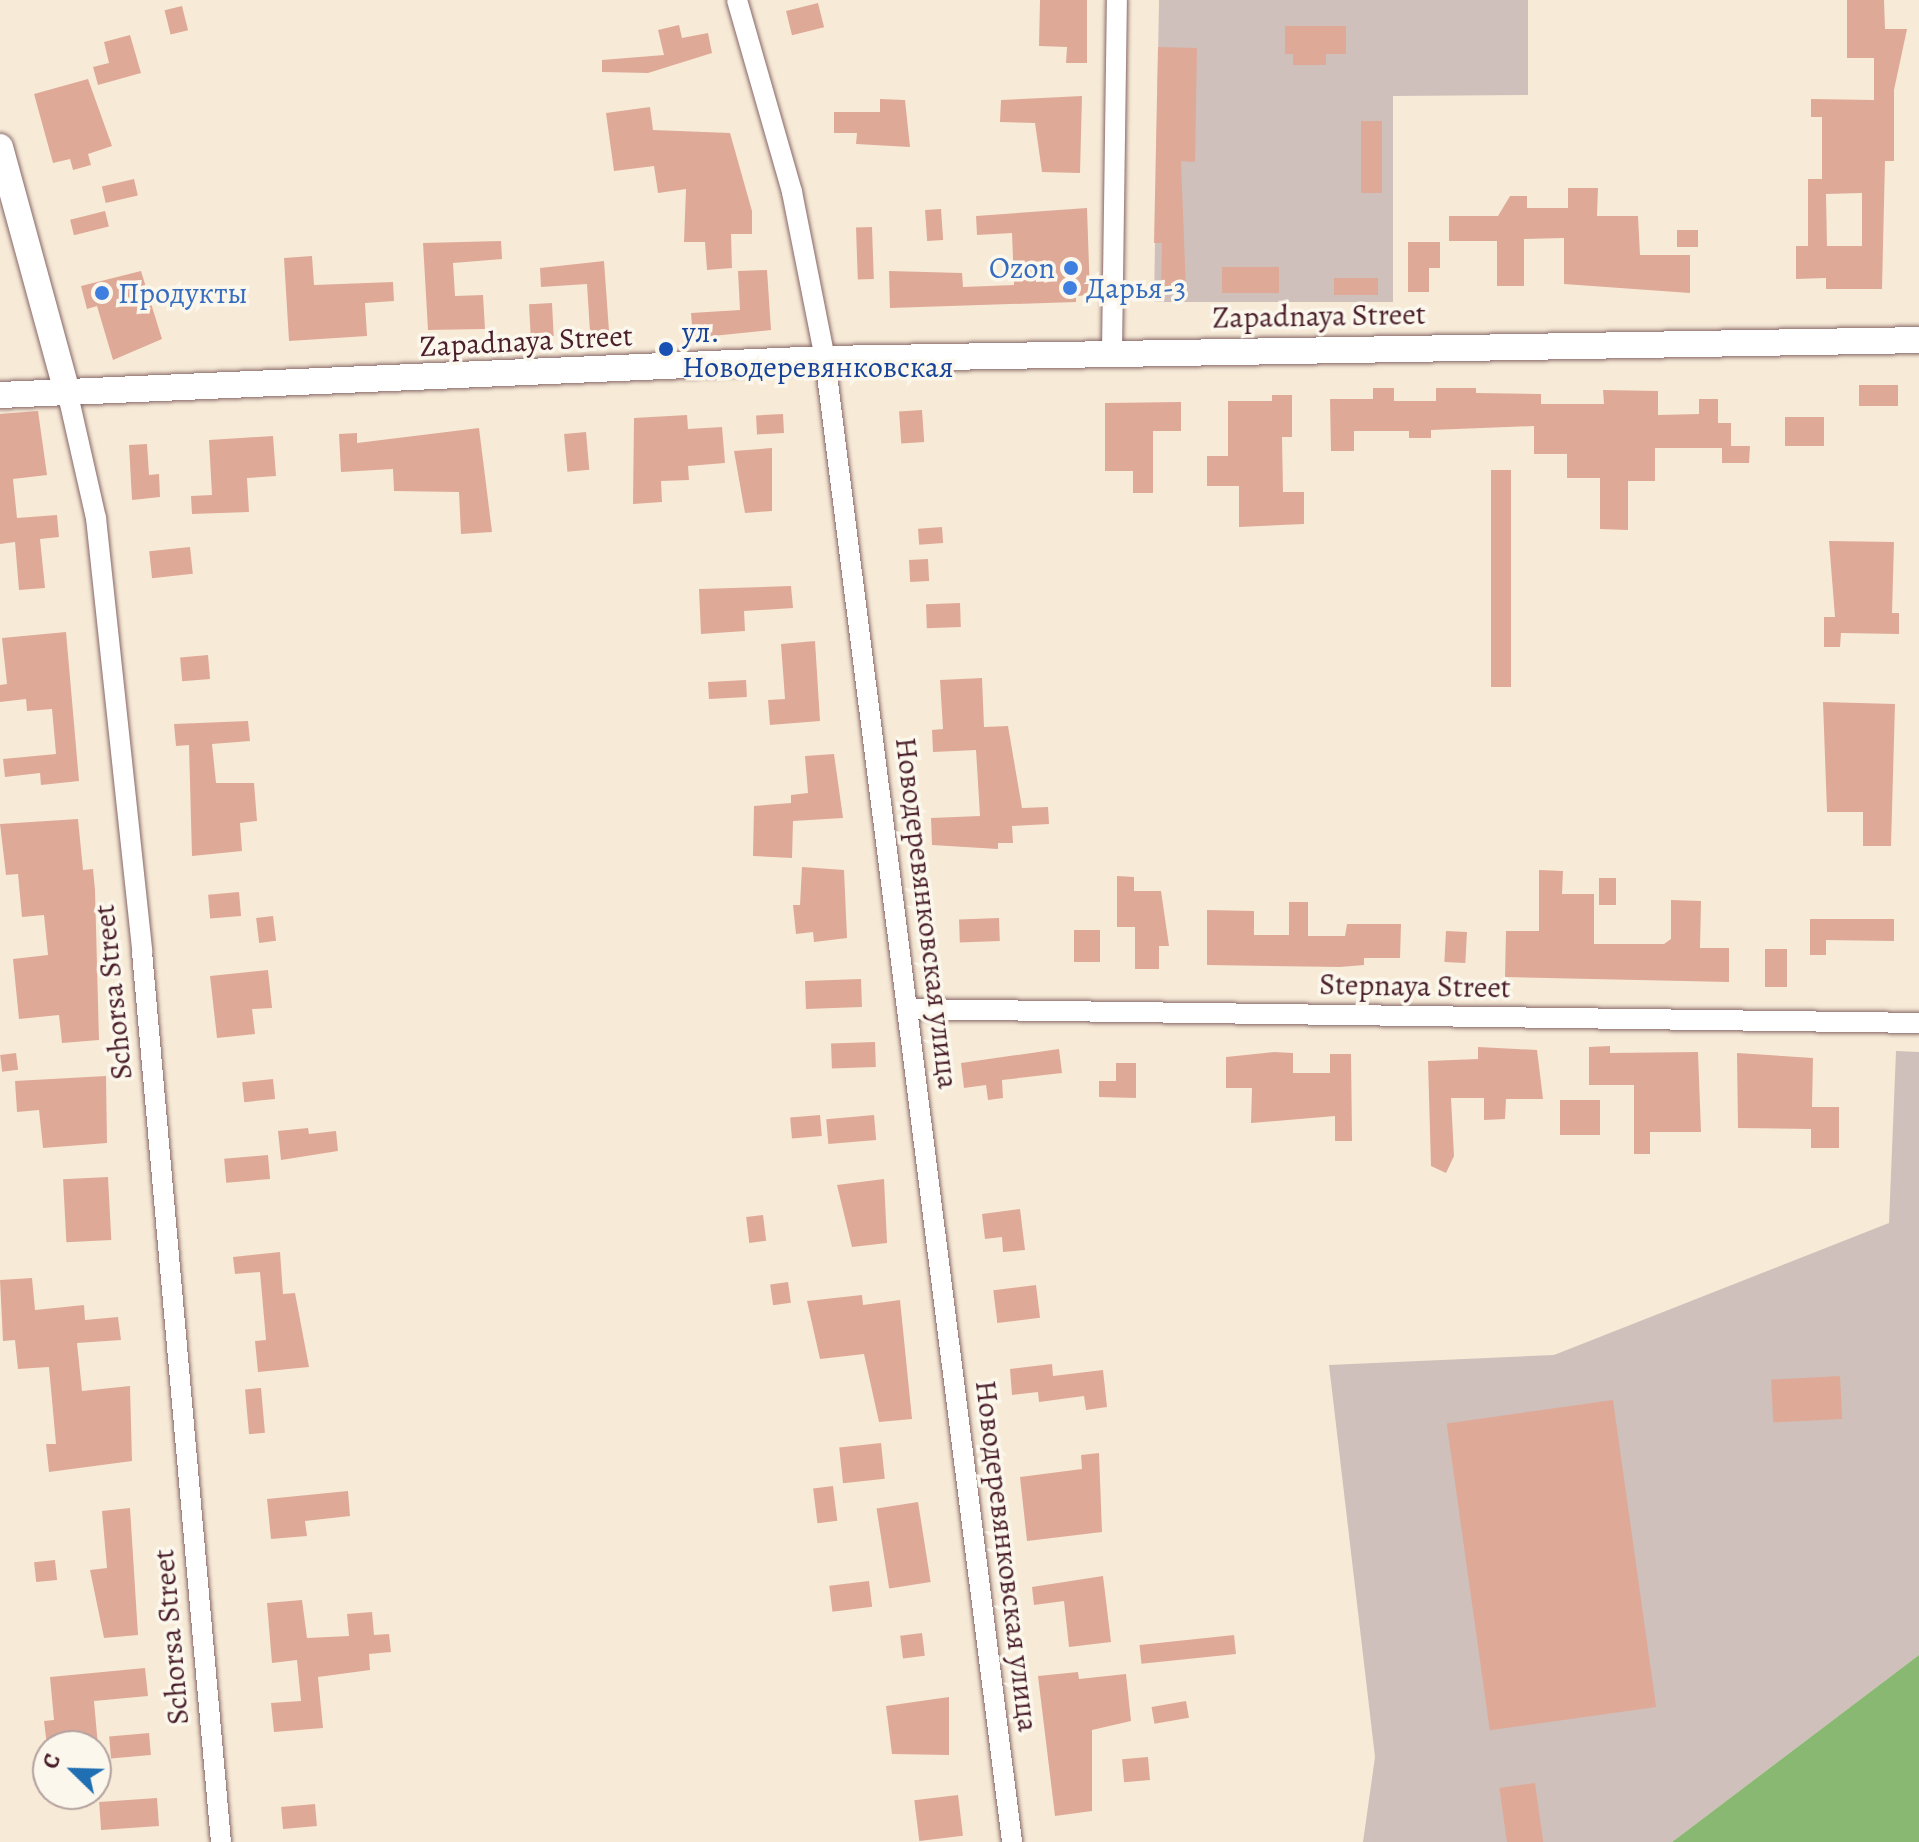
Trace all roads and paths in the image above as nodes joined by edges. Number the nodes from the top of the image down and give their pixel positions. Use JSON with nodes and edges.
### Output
{"nodes":[{"id":1,"x":737,"y":0,"type":"edge"},
{"id":2,"x":1117,"y":0,"type":"edge"},
{"id":3,"x":0,"y":147,"type":"edge"},
{"id":4,"x":1919,"y":340,"type":"edge"},
{"id":5,"x":1112,"y":351,"type":"junction"},
{"id":6,"x":825,"y":359,"type":"junction"},
{"id":7,"x":0,"y":395,"type":"edge"},
{"id":8,"x":68,"y":395,"type":"junction"},
{"id":9,"x":909,"y":1009,"type":"junction"},
{"id":10,"x":1919,"y":1023,"type":"edge"},
{"id":11,"x":221,"y":1842,"type":"edge"},
{"id":12,"x":1012,"y":1842,"type":"edge"}],
"edges":[{"from":1,"to":6,"type":"street","name":"Новодеревянковская улица"},
{"from":2,"to":5,"type":"street"},
{"from":3,"to":8,"type":"main road","name":"Schorsa Street"},
{"from":4,"to":5,"type":"main road","name":"Zapadnaya Street"},
{"from":5,"to":6,"type":"main road","name":"Zapadnaya Street"},
{"from":6,"to":8,"type":"main road","name":"Zapadnaya Street"},
{"from":6,"to":9,"type":"street","name":"Новодеревянковская улица"},
{"from":7,"to":8,"type":"main road","name":"Zapadnaya Street"},
{"from":8,"to":11,"type":"street","name":"Schorsa Street"},
{"from":9,"to":10,"type":"street","name":"Stepnaya Street"},
{"from":9,"to":12,"type":"street","name":"Новодеревянковская улица"}]}
